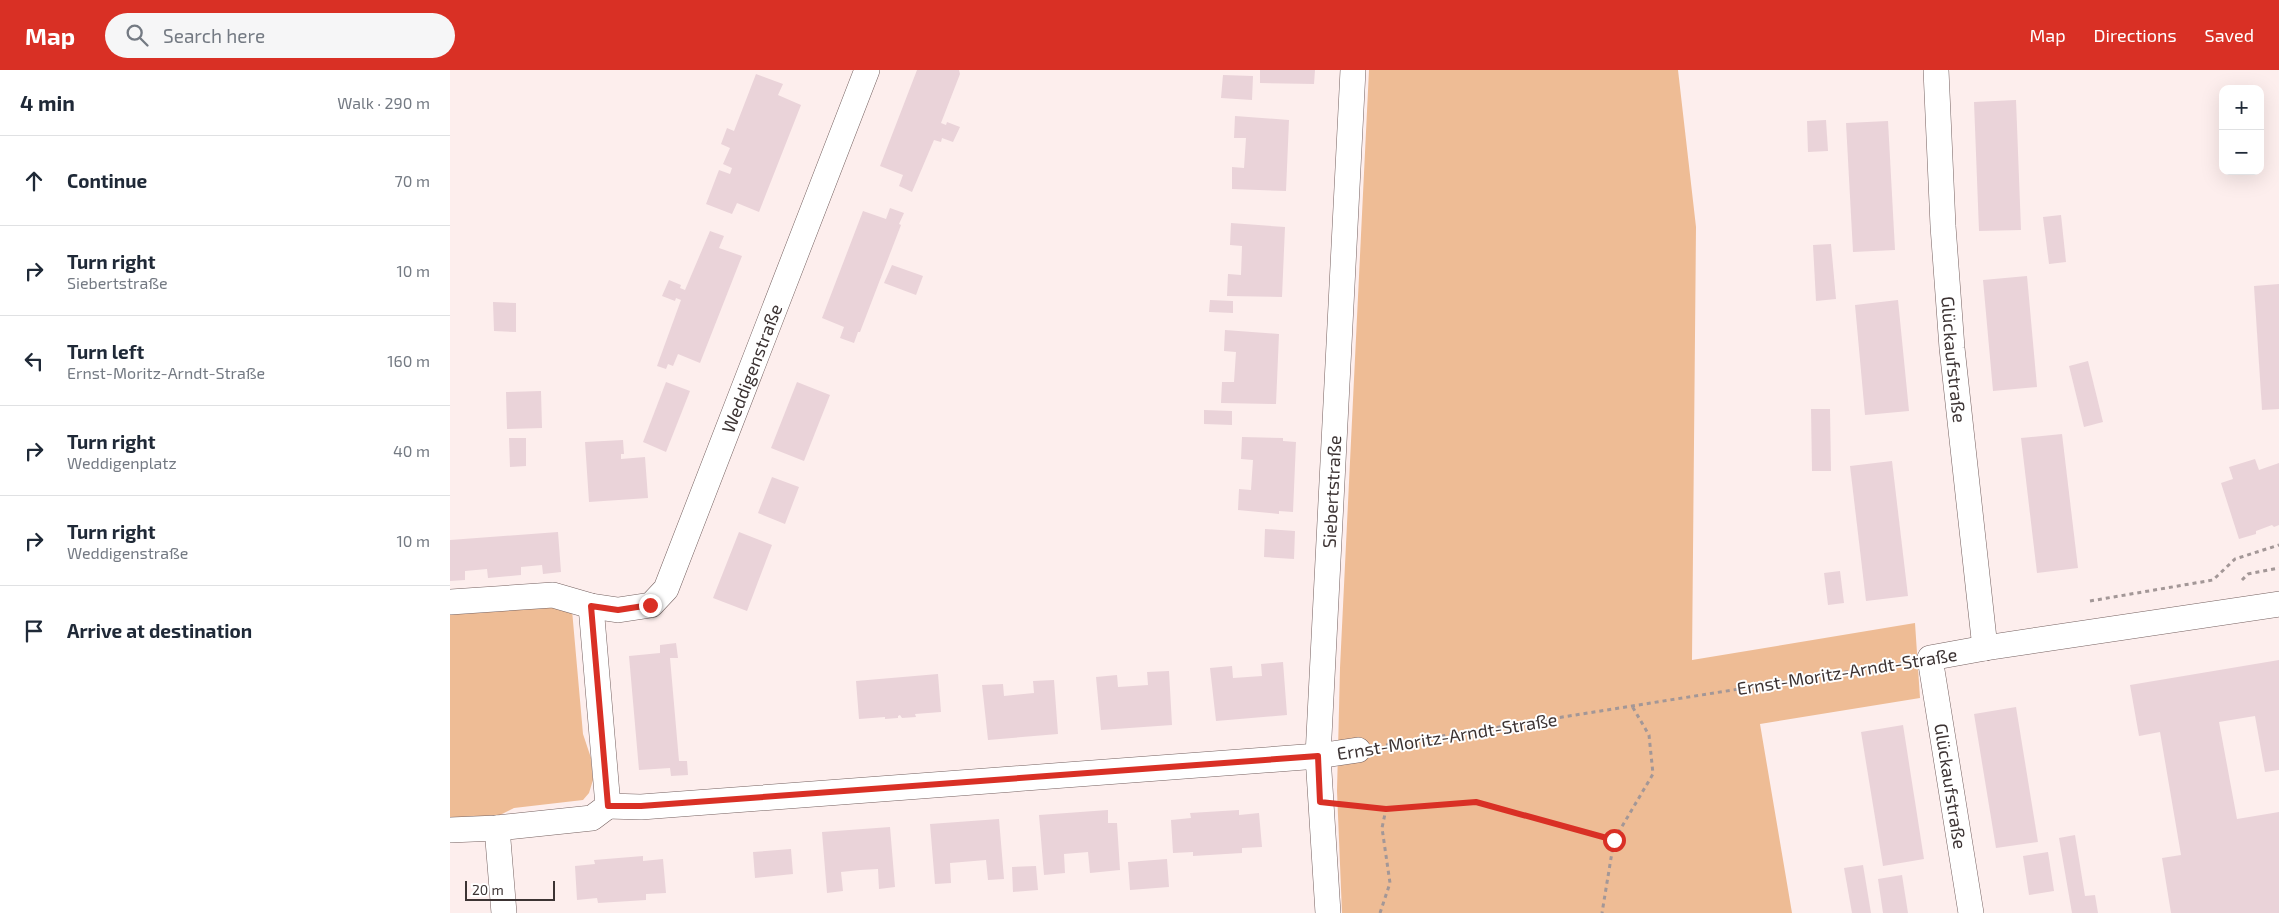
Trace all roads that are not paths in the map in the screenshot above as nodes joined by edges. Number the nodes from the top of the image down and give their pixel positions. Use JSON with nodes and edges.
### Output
{"nodes":[{"id":1,"x":867,"y":70,"type":"edge"},
{"id":2,"x":1353,"y":70,"type":"edge"},
{"id":3,"x":1936,"y":70,"type":"edge"},
{"id":4,"x":450,"y":602,"type":"edge"},
{"id":5,"x":2279,"y":604,"type":"edge"},
{"id":6,"x":591,"y":606,"type":"junction"},
{"id":7,"x":1985,"y":648,"type":"junction"},
{"id":8,"x":1930,"y":658,"type":"joint"},
{"id":9,"x":1358,"y":750,"type":"road end"},
{"id":10,"x":1318,"y":756,"type":"junction"},
{"id":11,"x":608,"y":806,"type":"junction"},
{"id":12,"x":497,"y":828,"type":"junction"},
{"id":13,"x":450,"y":830,"type":"edge"},
{"id":14,"x":504,"y":913,"type":"edge"},
{"id":15,"x":1328,"y":913,"type":"edge"},
{"id":16,"x":1971,"y":913,"type":"edge"}],
"edges":[{"from":1,"to":6,"type":"street","name":"Weddigenstraße"},
{"from":2,"to":10,"type":"street","name":"Siebertstraße"},
{"from":3,"to":7,"type":"street","name":"Glückaufstraße"},
{"from":4,"to":6,"type":"street","name":"Weddigenstraße"},
{"from":5,"to":7,"type":"street","name":"Ernst-Moritz-Arndt-Straße"},
{"from":6,"to":11,"type":"street"},
{"from":7,"to":8,"type":"street","name":"Ernst-Moritz-Arndt-Straße"},
{"from":8,"to":16,"type":"street","name":"Glückaufstraße"},
{"from":9,"to":10,"type":"street","name":"Ernst-Moritz-Arndt-Straße"},
{"from":10,"to":11,"type":"street","name":"Ernst-Moritz-Arndt-Straße"},
{"from":10,"to":15,"type":"street","name":"Siebertstraße"},
{"from":11,"to":12,"type":"street"},
{"from":12,"to":13,"type":"street"},
{"from":12,"to":14,"type":"street"}]}
